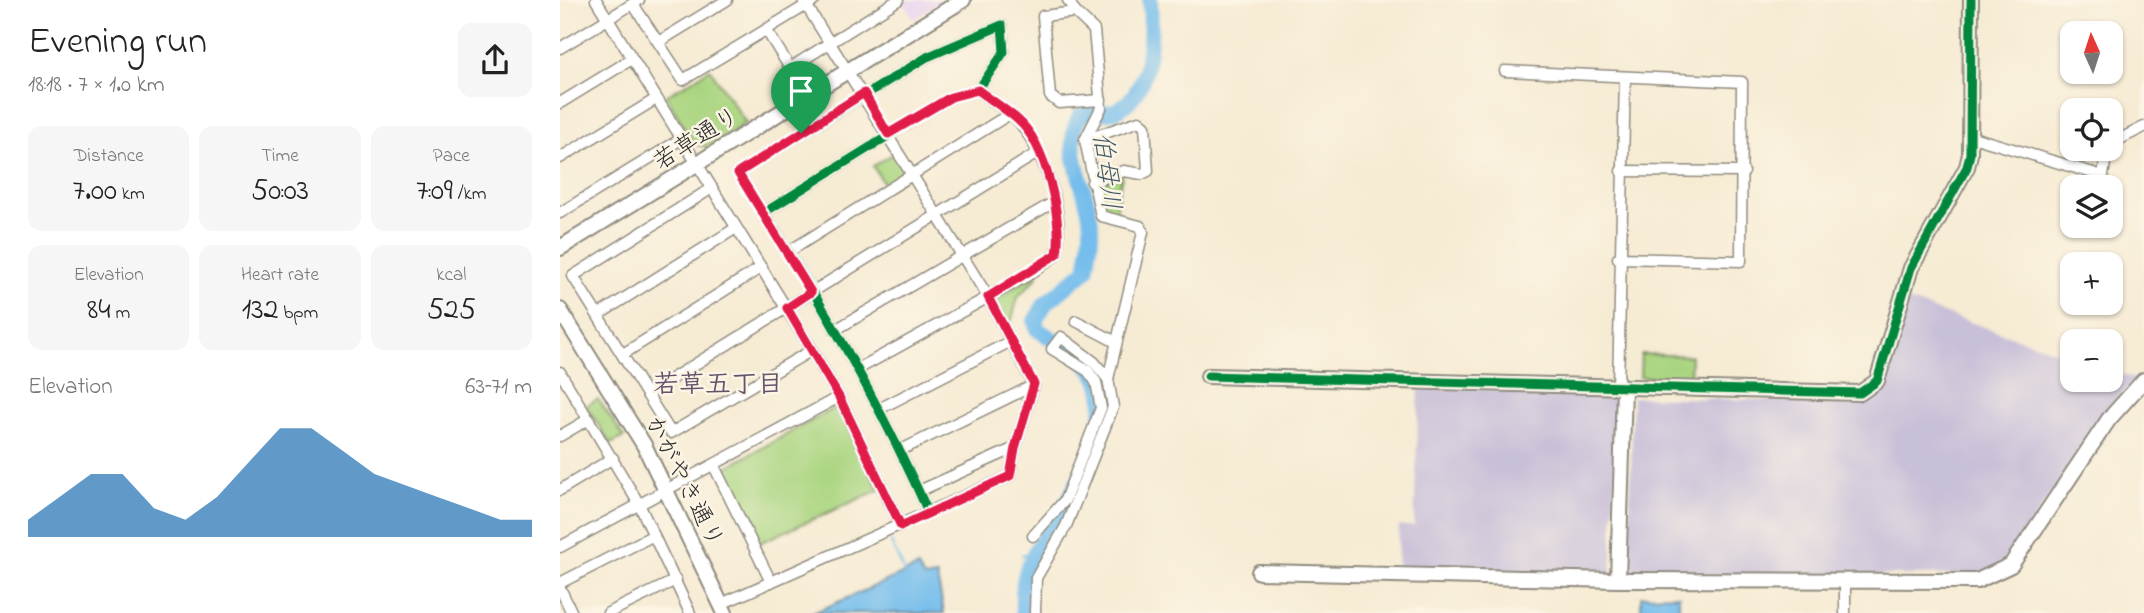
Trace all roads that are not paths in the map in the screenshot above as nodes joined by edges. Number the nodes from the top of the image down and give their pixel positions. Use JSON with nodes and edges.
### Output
{"nodes":[{"id":1,"x":596,"y":0,"type":"edge"},
{"id":2,"x":727,"y":0,"type":"edge"},
{"id":3,"x":898,"y":0,"type":"edge"},
{"id":4,"x":963,"y":0,"type":"edge"},
{"id":5,"x":1068,"y":0,"type":"edge"},
{"id":6,"x":1971,"y":0,"type":"edge"},
{"id":7,"x":636,"y":2,"type":"edge"},
{"id":8,"x":808,"y":2,"type":"edge"},
{"id":9,"x":1075,"y":12,"type":"junction"},
{"id":10,"x":607,"y":19,"type":"junction"},
{"id":11,"x":767,"y":31,"type":"junction"},
{"id":12,"x":660,"y":41,"type":"junction"},
{"id":13,"x":831,"y":43,"type":"junction"},
{"id":14,"x":560,"y":48,"type":"edge"},
{"id":15,"x":632,"y":59,"type":"junction"},
{"id":16,"x":847,"y":71,"type":"junction"},
{"id":17,"x":1505,"y":71,"type":"dead end"},
{"id":18,"x":1625,"y":77,"type":"junction"},
{"id":19,"x":978,"y":90,"type":"junction"},
{"id":20,"x":864,"y":93,"type":"junction"},
{"id":21,"x":656,"y":99,"type":"junction"},
{"id":22,"x":560,"y":103,"type":"edge"},
{"id":23,"x":1100,"y":108,"type":"junction"},
{"id":24,"x":1008,"y":115,"type":"junction"},
{"id":25,"x":2144,"y":127,"type":"edge"},
{"id":26,"x":888,"y":134,"type":"junction"},
{"id":27,"x":1969,"y":136,"type":"junction"},
{"id":28,"x":2123,"y":138,"type":"edge"},
{"id":29,"x":681,"y":139,"type":"junction"},
{"id":30,"x":1085,"y":140,"type":"junction"},
{"id":31,"x":1039,"y":152,"type":"junction"},
{"id":32,"x":560,"y":158,"type":"edge"},
{"id":33,"x":2105,"y":161,"type":"edge"},
{"id":34,"x":697,"y":163,"type":"junction"},
{"id":35,"x":1621,"y":171,"type":"junction"},
{"id":36,"x":1744,"y":172,"type":"junction"},
{"id":37,"x":911,"y":174,"type":"junction"},
{"id":38,"x":1092,"y":182,"type":"junction"},
{"id":39,"x":712,"y":188,"type":"junction"},
{"id":40,"x":1054,"y":202,"type":"junction"},
{"id":41,"x":765,"y":212,"type":"junction"},
{"id":42,"x":560,"y":213,"type":"edge"},
{"id":43,"x":937,"y":215,"type":"junction"},
{"id":44,"x":737,"y":228,"type":"junction"},
{"id":45,"x":560,"y":248,"type":"edge"},
{"id":46,"x":788,"y":252,"type":"junction"},
{"id":47,"x":962,"y":255,"type":"junction"},
{"id":48,"x":1618,"y":258,"type":"junction"},
{"id":49,"x":762,"y":267,"type":"junction"},
{"id":50,"x":811,"y":292,"type":"junction"},
{"id":51,"x":988,"y":297,"type":"junction"},
{"id":52,"x":787,"y":308,"type":"junction"},
{"id":53,"x":560,"y":310,"type":"edge"},
{"id":54,"x":598,"y":315,"type":"junction"},
{"id":55,"x":1076,"y":321,"type":"dead end"},
{"id":56,"x":835,"y":330,"type":"junction"},
{"id":57,"x":1011,"y":341,"type":"junction"},
{"id":58,"x":1116,"y":342,"type":"junction"},
{"id":59,"x":812,"y":350,"type":"junction"},
{"id":60,"x":623,"y":354,"type":"junction"},
{"id":61,"x":858,"y":369,"type":"junction"},
{"id":62,"x":561,"y":374,"type":"edge"},
{"id":63,"x":1208,"y":376,"type":"dead end"},
{"id":64,"x":1108,"y":379,"type":"junction"},
{"id":65,"x":2144,"y":380,"type":"edge"},
{"id":66,"x":1034,"y":384,"type":"junction"},
{"id":67,"x":1621,"y":388,"type":"junction"},
{"id":68,"x":647,"y":394,"type":"junction"},
{"id":69,"x":839,"y":397,"type":"junction"},
{"id":70,"x":879,"y":409,"type":"junction"},
{"id":71,"x":589,"y":419,"type":"junction"},
{"id":72,"x":560,"y":436,"type":"edge"},
{"id":73,"x":1015,"y":448,"type":"junction"},
{"id":74,"x":901,"y":450,"type":"junction"},
{"id":75,"x":613,"y":458,"type":"junction"},
{"id":76,"x":714,"y":466,"type":"junction"},
{"id":77,"x":560,"y":489,"type":"edge"},
{"id":78,"x":668,"y":489,"type":"junction"},
{"id":79,"x":919,"y":491,"type":"junction"},
{"id":80,"x":639,"y":504,"type":"junction"},
{"id":81,"x":929,"y":514,"type":"junction"},
{"id":82,"x":901,"y":526,"type":"junction"},
{"id":83,"x":654,"y":535,"type":"junction"},
{"id":84,"x":1033,"y":536,"type":"dead end"},
{"id":85,"x":560,"y":548,"type":"edge"},
{"id":86,"x":1259,"y":572,"type":"dead end"},
{"id":87,"x":676,"y":580,"type":"junction"},
{"id":88,"x":1618,"y":580,"type":"junction"},
{"id":89,"x":1845,"y":581,"type":"junction"},
{"id":90,"x":771,"y":582,"type":"junction"},
{"id":91,"x":560,"y":585,"type":"edge"},
{"id":92,"x":723,"y":608,"type":"edge"},
{"id":93,"x":572,"y":613,"type":"edge"},
{"id":94,"x":608,"y":613,"type":"edge"},
{"id":95,"x":690,"y":613,"type":"edge"},
{"id":96,"x":1035,"y":613,"type":"edge"},
{"id":97,"x":1845,"y":613,"type":"edge"}],
"edges":[{"from":1,"to":10,"type":"street"},
{"from":2,"to":12,"type":"street"},
{"from":3,"to":13,"type":"street"},
{"from":4,"to":16,"type":"street","name":"若草通り"},
{"from":5,"to":9,"type":"street"},
{"from":6,"to":27,"type":"street"},
{"from":7,"to":10,"type":"street"},
{"from":7,"to":12,"type":"street"},
{"from":8,"to":11,"type":"street"},
{"from":8,"to":13,"type":"street"},
{"from":9,"to":23,"type":"street"},
{"from":9,"to":23,"type":"street"},
{"from":10,"to":14,"type":"street"},
{"from":10,"to":15,"type":"street"},
{"from":11,"to":12,"type":"street"},
{"from":11,"to":13,"type":"street"},
{"from":13,"to":16,"type":"street"},
{"from":15,"to":21,"type":"street"},
{"from":15,"to":22,"type":"street"},
{"from":16,"to":20,"type":"street"},
{"from":16,"to":34,"type":"street","name":"若草通り"},
{"from":17,"to":18,"type":"street"},
{"from":18,"to":35,"type":"street"},
{"from":18,"to":36,"type":"street"},
{"from":19,"to":20,"type":"street"},
{"from":19,"to":24,"type":"street"},
{"from":19,"to":26,"type":"street"},
{"from":20,"to":26,"type":"street"},
{"from":20,"to":41,"type":"street"},
{"from":21,"to":29,"type":"street"},
{"from":21,"to":32,"type":"street"},
{"from":23,"to":30,"type":"street"},
{"from":24,"to":31,"type":"street"},
{"from":24,"to":37,"type":"street"},
{"from":25,"to":28,"type":"street"},
{"from":26,"to":37,"type":"street"},
{"from":26,"to":41,"type":"street"},
{"from":27,"to":33,"type":"street"},
{"from":27,"to":67,"type":"street"},
{"from":29,"to":34,"type":"street"},
{"from":29,"to":42,"type":"street"},
{"from":30,"to":38,"type":"street"},
{"from":30,"to":38,"type":"street"},
{"from":31,"to":40,"type":"street"},
{"from":31,"to":43,"type":"street"},
{"from":34,"to":39,"type":"street"},
{"from":34,"to":45,"type":"street","name":"若草通り"},
{"from":35,"to":36,"type":"street"},
{"from":35,"to":48,"type":"street"},
{"from":36,"to":48,"type":"street"},
{"from":37,"to":43,"type":"street"},
{"from":37,"to":46,"type":"street"},
{"from":38,"to":58,"type":"street"},
{"from":39,"to":44,"type":"street"},
{"from":39,"to":54,"type":"street"},
{"from":40,"to":47,"type":"street"},
{"from":40,"to":51,"type":"street"},
{"from":41,"to":46,"type":"street"},
{"from":43,"to":47,"type":"street"},
{"from":43,"to":50,"type":"street"},
{"from":44,"to":49,"type":"street"},
{"from":44,"to":54,"type":"street"},
{"from":46,"to":50,"type":"street"},
{"from":47,"to":51,"type":"street"},
{"from":47,"to":56,"type":"street"},
{"from":48,"to":67,"type":"street"},
{"from":49,"to":52,"type":"street"},
{"from":49,"to":60,"type":"street"},
{"from":50,"to":52,"type":"street"},
{"from":50,"to":56,"type":"street"},
{"from":51,"to":57,"type":"street"},
{"from":51,"to":61,"type":"street"},
{"from":52,"to":59,"type":"street"},
{"from":52,"to":68,"type":"street"},
{"from":53,"to":78,"type":"street","name":"かがやき通り"},
{"from":54,"to":60,"type":"street"},
{"from":55,"to":58,"type":"street"},
{"from":56,"to":61,"type":"street"},
{"from":57,"to":66,"type":"street"},
{"from":57,"to":70,"type":"street"},
{"from":58,"to":64,"type":"street"},
{"from":59,"to":68,"type":"street"},
{"from":59,"to":69,"type":"street"},
{"from":60,"to":68,"type":"street"},
{"from":61,"to":70,"type":"street"},
{"from":62,"to":71,"type":"street"},
{"from":63,"to":67,"type":"street"},
{"from":64,"to":84,"type":"street"},
{"from":64,"to":96,"type":"street"},
{"from":65,"to":89,"type":"street"},
{"from":66,"to":73,"type":"street"},
{"from":66,"to":74,"type":"street"},
{"from":67,"to":88,"type":"street"},
{"from":69,"to":76,"type":"street"},
{"from":69,"to":82,"type":"street"},
{"from":70,"to":74,"type":"street"},
{"from":71,"to":72,"type":"street"},
{"from":71,"to":75,"type":"street"},
{"from":73,"to":79,"type":"street"},
{"from":73,"to":81,"type":"street"},
{"from":74,"to":79,"type":"street"},
{"from":75,"to":77,"type":"street"},
{"from":75,"to":80,"type":"street"},
{"from":76,"to":78,"type":"street"},
{"from":76,"to":90,"type":"street"},
{"from":78,"to":80,"type":"street"},
{"from":78,"to":92,"type":"street","name":"かがやき通り"},
{"from":79,"to":81,"type":"street"},
{"from":80,"to":83,"type":"street"},
{"from":80,"to":85,"type":"street"},
{"from":81,"to":82,"type":"street"},
{"from":82,"to":90,"type":"street"},
{"from":83,"to":87,"type":"street"},
{"from":83,"to":91,"type":"street"},
{"from":86,"to":88,"type":"street"},
{"from":87,"to":94,"type":"street"},
{"from":87,"to":95,"type":"street"},
{"from":88,"to":89,"type":"street"},
{"from":89,"to":97,"type":"street"},
{"from":90,"to":92,"type":"street"},
{"from":91,"to":93,"type":"street"}]}
